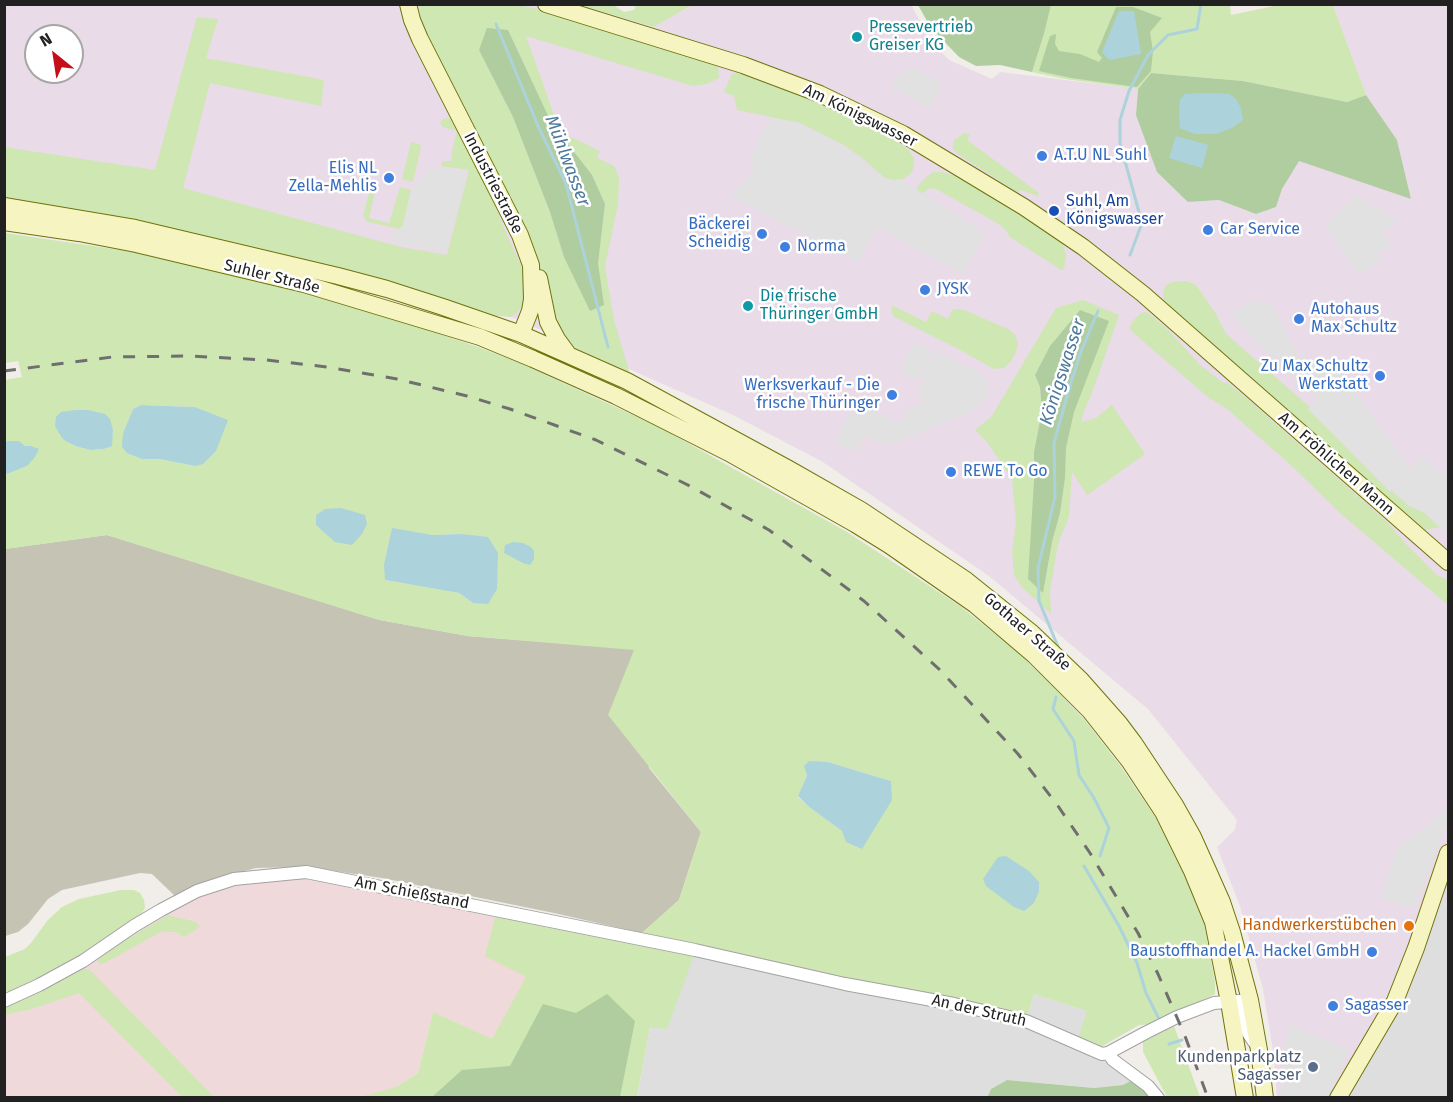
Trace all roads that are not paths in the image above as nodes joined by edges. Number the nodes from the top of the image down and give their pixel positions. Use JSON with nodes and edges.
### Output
{"nodes":[{"id":1,"x":399,"y":4,"type":"edge"},
{"id":2,"x":408,"y":4,"type":"edge"},
{"id":3,"x":415,"y":4,"type":"edge"},
{"id":4,"x":546,"y":4,"type":"edge"},
{"id":5,"x":420,"y":39,"type":"junction"},
{"id":6,"x":4,"y":206,"type":"edge"},
{"id":7,"x":4,"y":222,"type":"edge"},
{"id":8,"x":531,"y":265,"type":"junction"},
{"id":9,"x":1143,"y":294,"type":"joint"},
{"id":10,"x":545,"y":309,"type":"junction"},
{"id":11,"x":525,"y":339,"type":"junction"},
{"id":12,"x":499,"y":345,"type":"junction"},
{"id":13,"x":570,"y":355,"type":"junction"},
{"id":14,"x":533,"y":359,"type":"junction"},
{"id":15,"x":1449,"y":562,"type":"edge"},
{"id":16,"x":1449,"y":853,"type":"edge"},
{"id":17,"x":845,"y":984,"type":"joint"},
{"id":18,"x":4,"y":1001,"type":"edge"},
{"id":19,"x":1240,"y":1001,"type":"junction"},
{"id":20,"x":1108,"y":1053,"type":"junction"},
{"id":21,"x":1158,"y":1098,"type":"edge"},
{"id":22,"x":1245,"y":1098,"type":"edge"},
{"id":23,"x":1265,"y":1098,"type":"edge"},
{"id":24,"x":1338,"y":1098,"type":"edge"}],
"edges":[{"from":1,"to":5,"type":"main road","name":"Industriestraße"},
{"from":2,"to":5,"type":"main road","name":"Industriestraße"},
{"from":3,"to":5,"type":"main road","name":"Industriestraße"},
{"from":4,"to":9,"type":"main road","name":"Am Königswasser"},
{"from":5,"to":8,"type":"main road","name":"Industriestraße"},
{"from":6,"to":11,"type":"main road","name":"Suhler Straße"},
{"from":7,"to":12,"type":"main road","name":"Suhler Straße"},
{"from":8,"to":10,"type":"main road"},
{"from":8,"to":11,"type":"main road","name":"Industriestraße"},
{"from":9,"to":15,"type":"main road","name":"Am Fröhlichen Mann"},
{"from":10,"to":11,"type":"main road"},
{"from":10,"to":13,"type":"main road"},
{"from":11,"to":12,"type":"main road"},
{"from":11,"to":13,"type":"main road","name":"Suhler Straße"},
{"from":11,"to":14,"type":"main road"},
{"from":12,"to":14,"type":"main road","name":"Suhler Straße"},
{"from":13,"to":19,"type":"main road","name":"Gothaer Straße"},
{"from":14,"to":19,"type":"main road","name":"Gothaer Straße"},
{"from":16,"to":24,"type":"main road"},
{"from":17,"to":18,"type":"street","name":"Am Schießstand"},
{"from":17,"to":20,"type":"street","name":"An der Struth"},
{"from":19,"to":20,"type":"street"},
{"from":19,"to":22,"type":"main road","name":"Gothaer Straße"},
{"from":19,"to":23,"type":"main road","name":"Gothaer Straße"},
{"from":20,"to":21,"type":"street","name":"An der Struth"}]}
